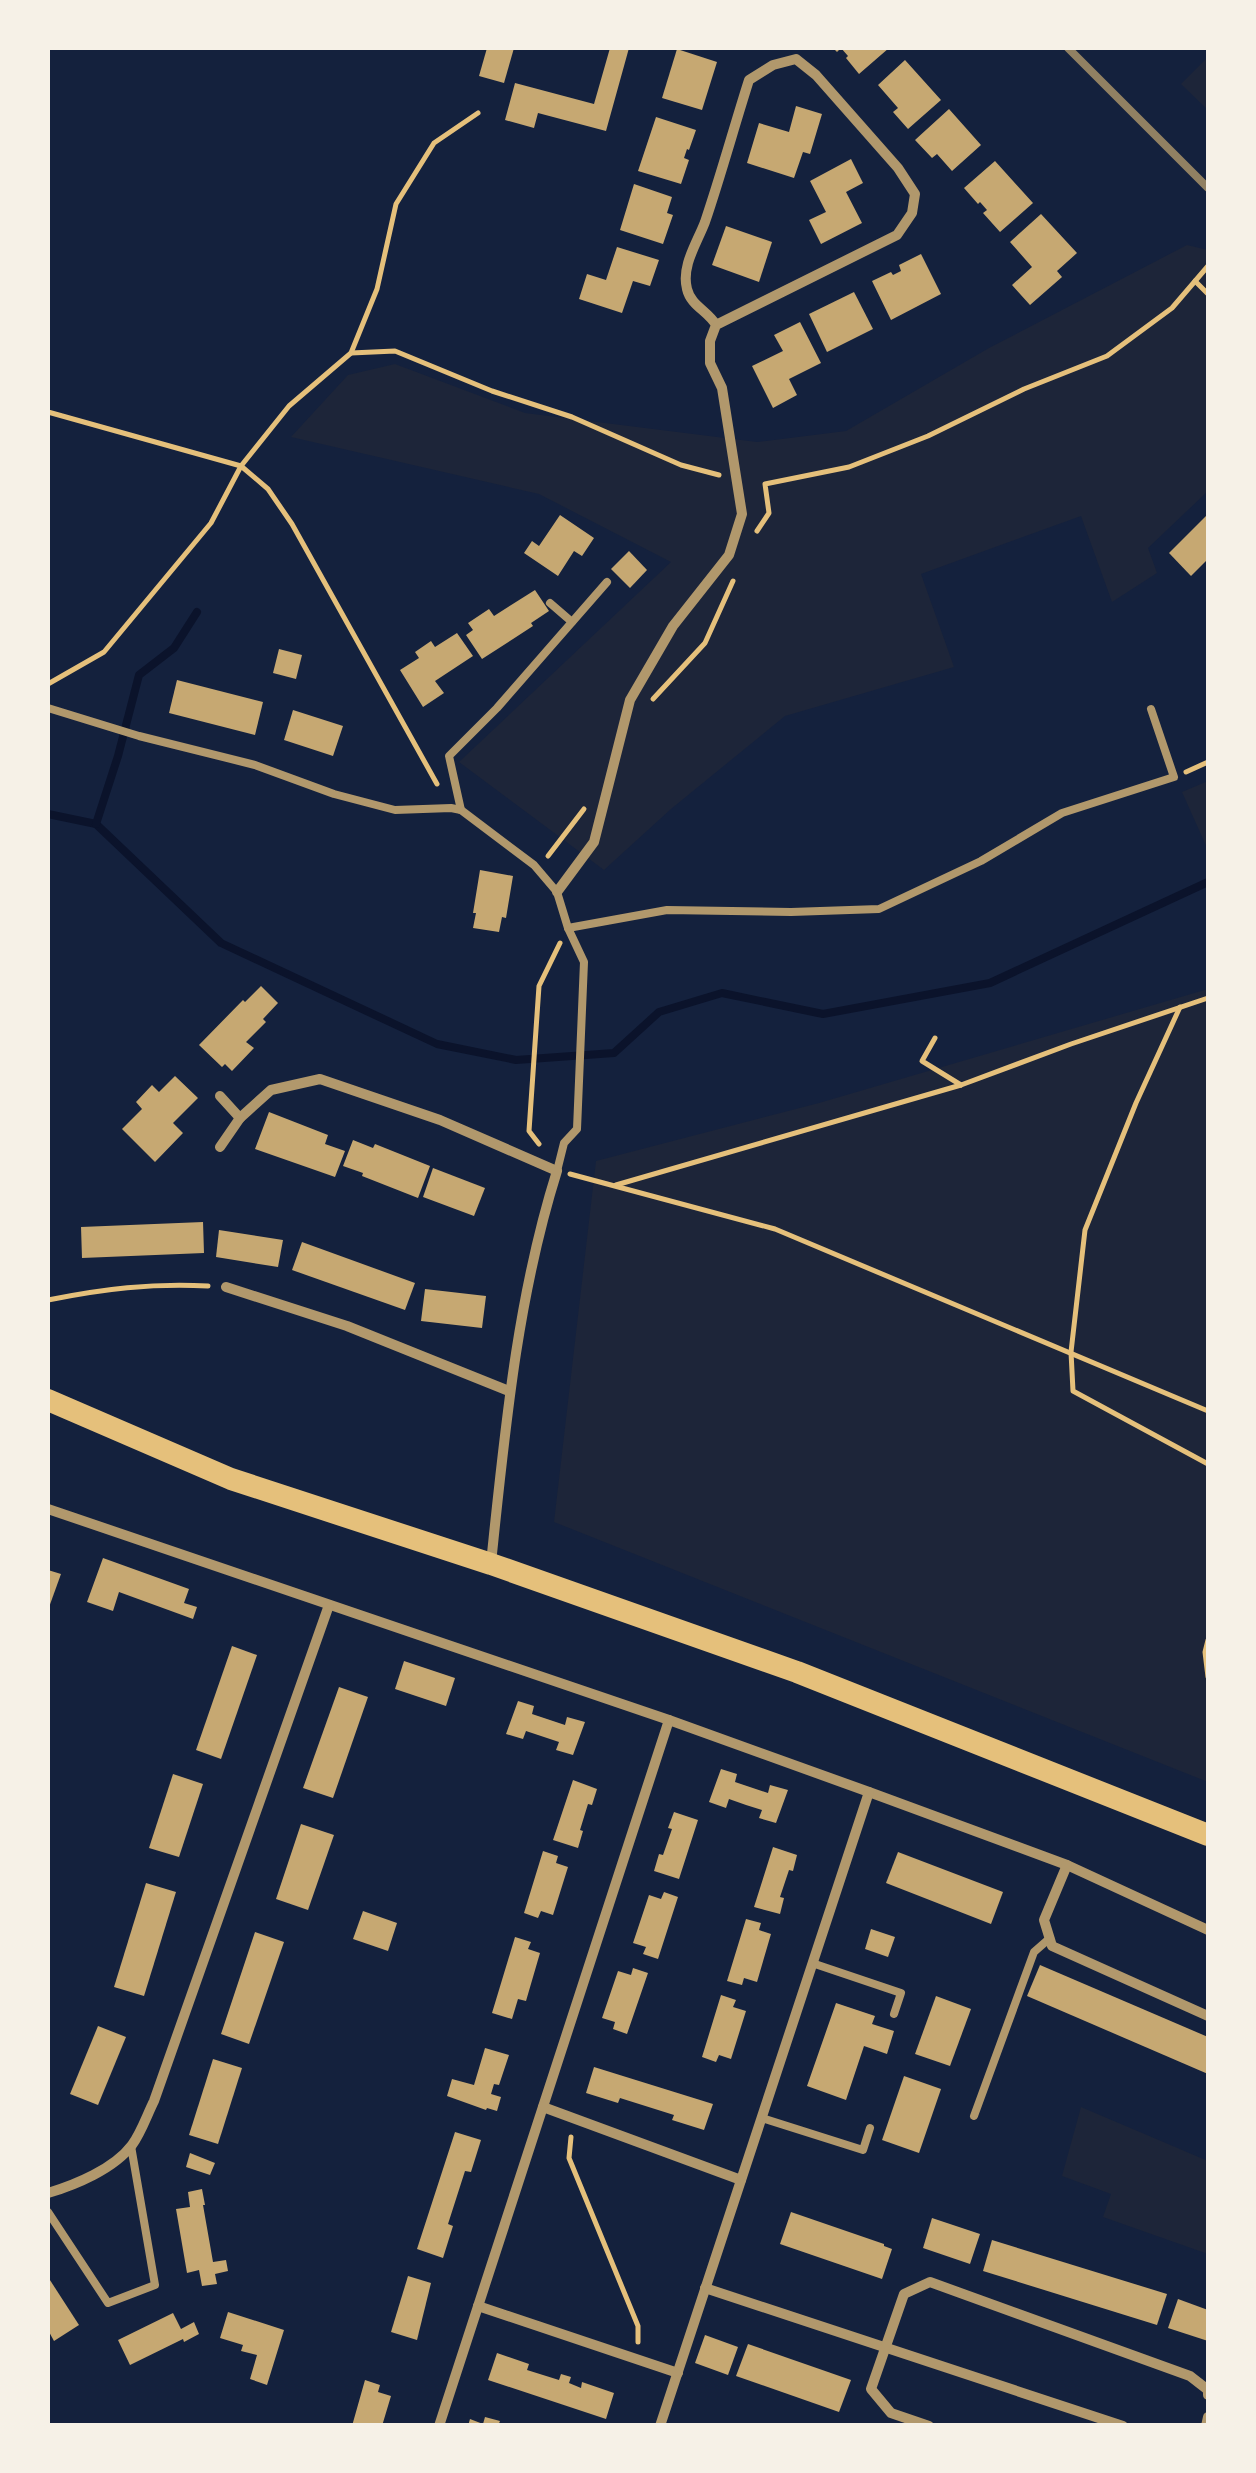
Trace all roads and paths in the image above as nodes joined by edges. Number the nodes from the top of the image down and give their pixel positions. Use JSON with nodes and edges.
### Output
{"nodes":[{"id":1,"x":478,"y":113,"type":"dead end"},
{"id":2,"x":1208,"y":266,"type":"edge"},
{"id":3,"x":1195,"y":282,"type":"junction"},
{"id":4,"x":1208,"y":294,"type":"edge"},
{"id":5,"x":716,"y":325,"type":"junction"},
{"id":6,"x":351,"y":353,"type":"junction"},
{"id":7,"x":48,"y":412,"type":"edge"},
{"id":8,"x":241,"y":466,"type":"junction"},
{"id":9,"x":737,"y":480,"type":"junction"},
{"id":10,"x":753,"y":536,"type":"dead end"},
{"id":11,"x":737,"y":572,"type":"dead end"},
{"id":12,"x":607,"y":582,"type":"dead end"},
{"id":13,"x":550,"y":603,"type":"dead end"},
{"id":14,"x":572,"y":622,"type":"junction"},
{"id":15,"x":48,"y":684,"type":"edge"},
{"id":16,"x":649,"y":704,"type":"dead end"},
{"id":17,"x":48,"y":708,"type":"edge"},
{"id":18,"x":1151,"y":708,"type":"dead end"},
{"id":19,"x":589,"y":802,"type":"dead end"},
{"id":20,"x":451,"y":808,"type":"junction"},
{"id":21,"x":461,"y":810,"type":"junction"},
{"id":22,"x":537,"y":870,"type":"junction"},
{"id":23,"x":557,"y":892,"type":"junction"},
{"id":24,"x":568,"y":928,"type":"junction"},
{"id":25,"x":1208,"y":998,"type":"edge"},
{"id":26,"x":1180,"y":1007,"type":"junction"},
{"id":27,"x":935,"y":1038,"type":"dead end"},
{"id":28,"x":962,"y":1084,"type":"junction"},
{"id":29,"x":220,"y":1096,"type":"dead end"},
{"id":30,"x":240,"y":1118,"type":"junction"},
{"id":31,"x":530,"y":1131,"type":"dead end"},
{"id":32,"x":220,"y":1147,"type":"dead end"},
{"id":33,"x":557,"y":1170,"type":"junction"},
{"id":34,"x":612,"y":1186,"type":"junction"},
{"id":35,"x":226,"y":1288,"type":"joint"},
{"id":36,"x":48,"y":1300,"type":"edge"},
{"id":37,"x":1071,"y":1352,"type":"junction"},
{"id":38,"x":510,"y":1391,"type":"junction"},
{"id":39,"x":48,"y":1400,"type":"edge"},
{"id":40,"x":1208,"y":1411,"type":"edge"},
{"id":41,"x":1208,"y":1464,"type":"edge"},
{"id":42,"x":48,"y":1510,"type":"edge"},
{"id":43,"x":491,"y":1564,"type":"junction"},
{"id":44,"x":329,"y":1605,"type":"junction"},
{"id":45,"x":1208,"y":1640,"type":"edge"},
{"id":46,"x":1208,"y":1677,"type":"edge"},
{"id":47,"x":669,"y":1720,"type":"junction"},
{"id":48,"x":870,"y":1792,"type":"junction"},
{"id":49,"x":1208,"y":1834,"type":"edge"},
{"id":50,"x":1067,"y":1866,"type":"junction"},
{"id":51,"x":1208,"y":1930,"type":"edge"},
{"id":52,"x":1050,"y":1938,"type":"junction"},
{"id":53,"x":812,"y":1963,"type":"junction"},
{"id":54,"x":894,"y":2014,"type":"dead end"},
{"id":55,"x":1208,"y":2016,"type":"edge"},
{"id":56,"x":543,"y":2108,"type":"junction"},
{"id":57,"x":974,"y":2116,"type":"dead end"},
{"id":58,"x":573,"y":2118,"type":"junction"},
{"id":59,"x":762,"y":2118,"type":"junction"},
{"id":60,"x":870,"y":2128,"type":"dead end"},
{"id":61,"x":131,"y":2146,"type":"junction"},
{"id":62,"x":741,"y":2180,"type":"junction"},
{"id":63,"x":48,"y":2193,"type":"edge"},
{"id":64,"x":48,"y":2212,"type":"edge"},
{"id":65,"x":704,"y":2288,"type":"junction"},
{"id":66,"x":478,"y":2306,"type":"junction"},
{"id":67,"x":886,"y":2346,"type":"junction"},
{"id":68,"x":638,"y":2360,"type":"junction"},
{"id":69,"x":678,"y":2373,"type":"junction"},
{"id":70,"x":1208,"y":2395,"type":"edge"},
{"id":71,"x":1208,"y":2417,"type":"edge"},
{"id":72,"x":660,"y":2425,"type":"edge"},
{"id":73,"x":439,"y":2426,"type":"edge"},
{"id":74,"x":929,"y":2426,"type":"edge"},
{"id":75,"x":1123,"y":2426,"type":"edge"},
{"id":76,"x":1206,"y":2426,"type":"edge"}],
"edges":[{"from":1,"to":6,"type":"path"},
{"from":2,"to":3,"type":"path"},
{"from":3,"to":4,"type":"path"},
{"from":3,"to":10,"type":"path"},
{"from":5,"to":5,"type":"street"},
{"from":5,"to":9,"type":"street"},
{"from":6,"to":8,"type":"path"},
{"from":6,"to":9,"type":"path"},
{"from":7,"to":8,"type":"path"},
{"from":8,"to":15,"type":"path"},
{"from":8,"to":20,"type":"path"},
{"from":9,"to":23,"type":"street"},
{"from":11,"to":16,"type":"path"},
{"from":12,"to":14,"type":"lane"},
{"from":13,"to":14,"type":"lane"},
{"from":14,"to":21,"type":"lane"},
{"from":17,"to":20,"type":"lane"},
{"from":18,"to":24,"type":"lane"},
{"from":19,"to":22,"type":"path"},
{"from":20,"to":21,"type":"lane"},
{"from":21,"to":22,"type":"lane"},
{"from":22,"to":23,"type":"lane"},
{"from":23,"to":24,"type":"lane"},
{"from":24,"to":31,"type":"path"},
{"from":24,"to":33,"type":"lane"},
{"from":25,"to":26,"type":"path"},
{"from":26,"to":28,"type":"path"},
{"from":26,"to":37,"type":"path"},
{"from":27,"to":28,"type":"path"},
{"from":28,"to":34,"type":"path"},
{"from":29,"to":30,"type":"street"},
{"from":30,"to":32,"type":"street"},
{"from":30,"to":33,"type":"street"},
{"from":33,"to":34,"type":"path"},
{"from":33,"to":38,"type":"street"},
{"from":34,"to":37,"type":"path"},
{"from":35,"to":36,"type":"path"},
{"from":35,"to":38,"type":"street"},
{"from":37,"to":40,"type":"path"},
{"from":37,"to":41,"type":"path"},
{"from":38,"to":43,"type":"street"},
{"from":39,"to":43,"type":"main road"},
{"from":42,"to":44,"type":"street"},
{"from":43,"to":49,"type":"main road"},
{"from":44,"to":47,"type":"street"},
{"from":44,"to":61,"type":"street"},
{"from":45,"to":46,"type":"path"},
{"from":47,"to":48,"type":"street"},
{"from":47,"to":56,"type":"street"},
{"from":48,"to":50,"type":"street"},
{"from":48,"to":53,"type":"street"},
{"from":50,"to":51,"type":"street"},
{"from":50,"to":52,"type":"street"},
{"from":52,"to":55,"type":"street"},
{"from":52,"to":57,"type":"lane"},
{"from":53,"to":54,"type":"lane"},
{"from":53,"to":59,"type":"street"},
{"from":56,"to":58,"type":"street"},
{"from":56,"to":66,"type":"street"},
{"from":58,"to":62,"type":"street"},
{"from":58,"to":68,"type":"path"},
{"from":59,"to":60,"type":"lane"},
{"from":59,"to":62,"type":"street"},
{"from":61,"to":63,"type":"street"},
{"from":61,"to":64,"type":"lane"},
{"from":62,"to":65,"type":"street"},
{"from":65,"to":67,"type":"street"},
{"from":65,"to":69,"type":"street"},
{"from":66,"to":68,"type":"street"},
{"from":66,"to":73,"type":"street"},
{"from":67,"to":70,"type":"street"},
{"from":67,"to":74,"type":"street"},
{"from":67,"to":75,"type":"street"},
{"from":68,"to":69,"type":"street"},
{"from":69,"to":72,"type":"street"},
{"from":71,"to":76,"type":"street"}]}
